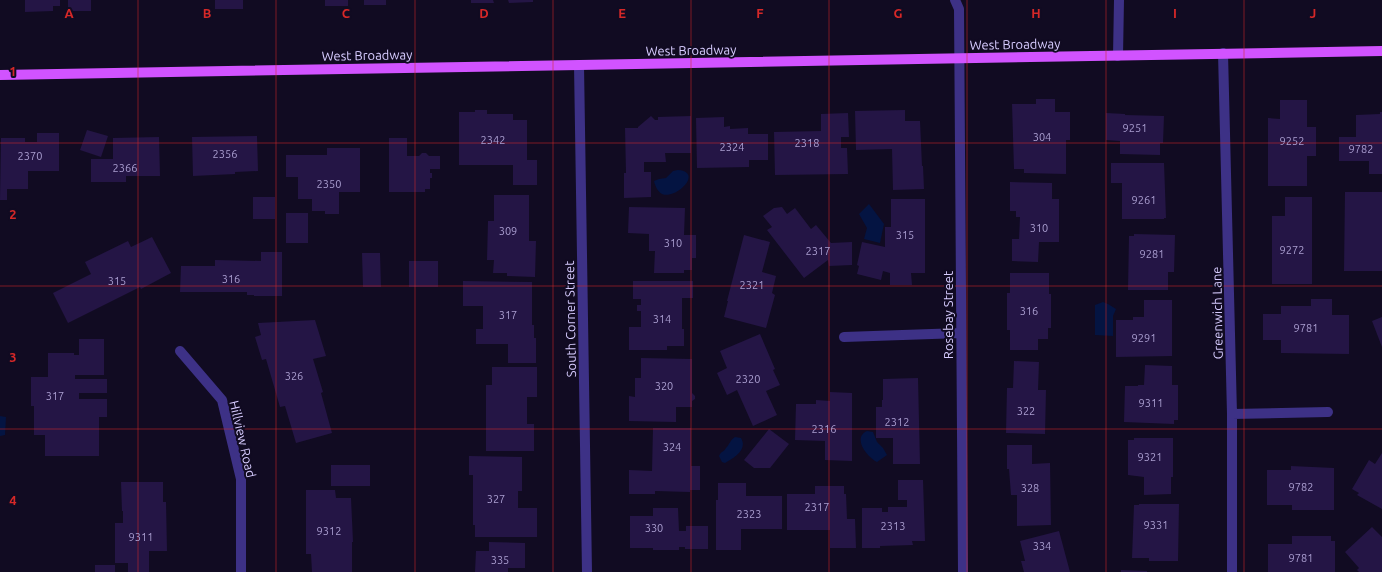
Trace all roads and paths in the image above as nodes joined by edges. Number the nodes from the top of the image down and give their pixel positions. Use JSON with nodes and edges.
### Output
{"nodes":[{"id":1,"x":965,"y":0,"type":"edge"},
{"id":2,"x":1119,"y":0,"type":"edge"},
{"id":3,"x":957,"y":4,"type":"edge"},
{"id":4,"x":1382,"y":51,"type":"edge"},
{"id":5,"x":1223,"y":53,"type":"junction"},
{"id":6,"x":1118,"y":56,"type":"junction"},
{"id":7,"x":959,"y":58,"type":"junction"},
{"id":8,"x":579,"y":65,"type":"junction"},
{"id":9,"x":0,"y":75,"type":"edge"},
{"id":10,"x":961,"y":333,"type":"junction"},
{"id":11,"x":844,"y":337,"type":"dead end"},
{"id":12,"x":180,"y":351,"type":"dead end"},
{"id":13,"x":1328,"y":412,"type":"dead end"},
{"id":14,"x":1232,"y":414,"type":"junction"},
{"id":15,"x":241,"y":572,"type":"edge"},
{"id":16,"x":587,"y":572,"type":"edge"},
{"id":17,"x":963,"y":572,"type":"edge"},
{"id":18,"x":1232,"y":572,"type":"edge"}],
"edges":[{"from":1,"to":3,"type":"street"},
{"from":2,"to":6,"type":"street"},
{"from":3,"to":7,"type":"street","name":"Rosebay Street"},
{"from":4,"to":5,"type":"main road","name":"West Broadway"},
{"from":5,"to":6,"type":"main road","name":"West Broadway"},
{"from":5,"to":14,"type":"street","name":"Greenwich Lane"},
{"from":6,"to":7,"type":"main road","name":"West Broadway"},
{"from":7,"to":8,"type":"main road","name":"West Broadway"},
{"from":7,"to":10,"type":"street","name":"Rosebay Street"},
{"from":8,"to":9,"type":"main road","name":"West Broadway"},
{"from":8,"to":16,"type":"street","name":"South Corner Street"},
{"from":10,"to":11,"type":"street"},
{"from":10,"to":17,"type":"street","name":"Rosebay Street"},
{"from":12,"to":15,"type":"street","name":"Hillview Road"},
{"from":13,"to":14,"type":"street"},
{"from":14,"to":18,"type":"street","name":"Greenwich Lane"}]}
